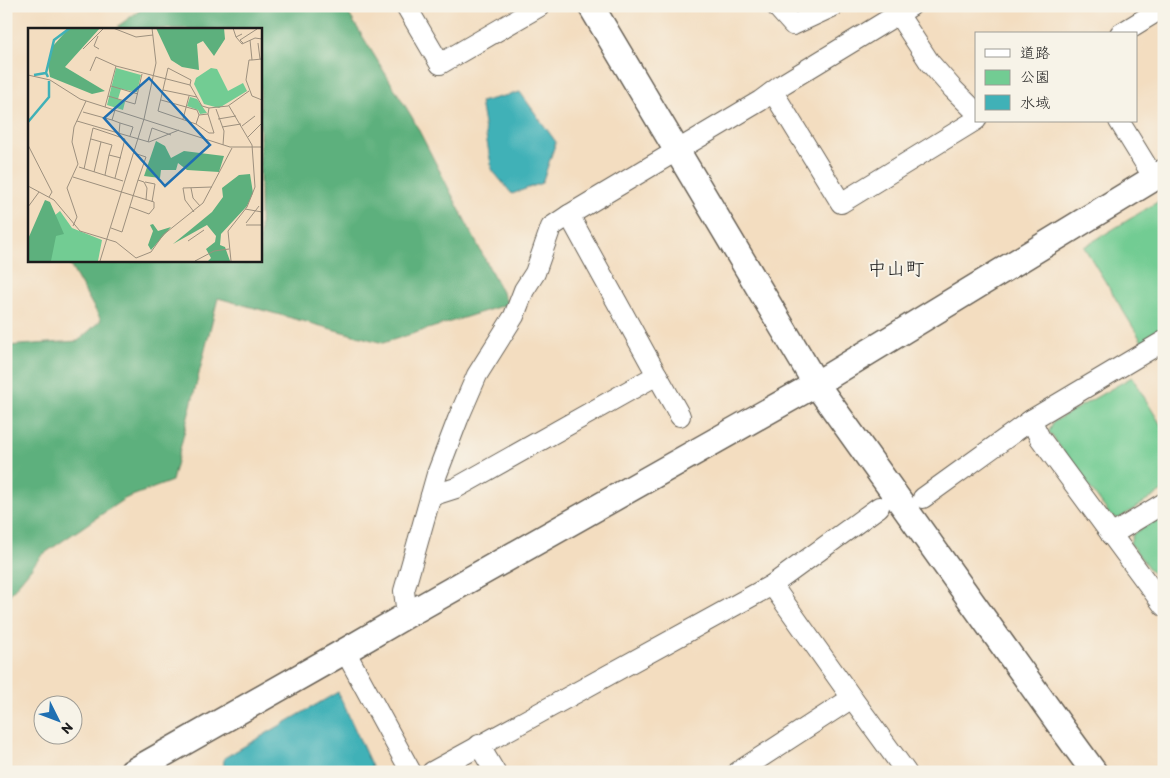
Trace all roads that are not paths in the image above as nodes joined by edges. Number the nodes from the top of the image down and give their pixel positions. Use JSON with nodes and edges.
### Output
{"nodes":[{"id":1,"x":406,"y":6,"type":"edge"},
{"id":2,"x":540,"y":6,"type":"edge"},
{"id":3,"x":591,"y":6,"type":"edge"},
{"id":4,"x":776,"y":6,"type":"edge"},
{"id":5,"x":834,"y":6,"type":"edge"},
{"id":6,"x":1164,"y":7,"type":"edge"},
{"id":7,"x":905,"y":10,"type":"edge"},
{"id":8,"x":1123,"y":32,"type":"edge"},
{"id":9,"x":773,"y":92,"type":"junction"},
{"id":10,"x":975,"y":111,"type":"edge"},
{"id":11,"x":975,"y":121,"type":"edge"},
{"id":12,"x":1120,"y":122,"type":"edge"},
{"id":13,"x":677,"y":150,"type":"junction"},
{"id":14,"x":1159,"y":175,"type":"edge"},
{"id":15,"x":569,"y":215,"type":"junction"},
{"id":16,"x":1164,"y":341,"type":"edge"},
{"id":17,"x":657,"y":375,"type":"junction"},
{"id":18,"x":816,"y":384,"type":"junction"},
{"id":19,"x":680,"y":416,"type":"dead end"},
{"id":20,"x":1031,"y":420,"type":"junction"},
{"id":21,"x":430,"y":496,"type":"junction"},
{"id":22,"x":923,"y":498,"type":"dead end"},
{"id":23,"x":1164,"y":503,"type":"edge"},
{"id":24,"x":879,"y":507,"type":"dead end"},
{"id":25,"x":1111,"y":535,"type":"junction"},
{"id":26,"x":772,"y":585,"type":"junction"},
{"id":27,"x":1164,"y":606,"type":"edge"},
{"id":28,"x":407,"y":615,"type":"junction"},
{"id":29,"x":345,"y":651,"type":"junction"},
{"id":30,"x":852,"y":698,"type":"junction"},
{"id":31,"x":479,"y":745,"type":"junction"},
{"id":32,"x":132,"y":772,"type":"edge"},
{"id":33,"x":411,"y":772,"type":"edge"},
{"id":34,"x":432,"y":772,"type":"edge"},
{"id":35,"x":495,"y":772,"type":"edge"},
{"id":36,"x":738,"y":772,"type":"edge"},
{"id":37,"x":906,"y":772,"type":"edge"},
{"id":38,"x":1094,"y":772,"type":"edge"}],
"edges":[{"from":1,"to":2,"type":"street"},
{"from":3,"to":13,"type":"street"},
{"from":4,"to":5,"type":"street"},
{"from":6,"to":8,"type":"street"},
{"from":7,"to":9,"type":"street"},
{"from":7,"to":10,"type":"street"},
{"from":9,"to":11,"type":"street"},
{"from":9,"to":13,"type":"street"},
{"from":12,"to":14,"type":"street"},
{"from":13,"to":15,"type":"street"},
{"from":13,"to":18,"type":"street"},
{"from":14,"to":18,"type":"street"},
{"from":15,"to":17,"type":"street"},
{"from":15,"to":21,"type":"street"},
{"from":16,"to":20,"type":"street"},
{"from":17,"to":19,"type":"street"},
{"from":17,"to":21,"type":"street"},
{"from":18,"to":28,"type":"street"},
{"from":18,"to":38,"type":"street"},
{"from":20,"to":22,"type":"street"},
{"from":20,"to":25,"type":"street"},
{"from":21,"to":28,"type":"street"},
{"from":23,"to":25,"type":"street"},
{"from":24,"to":26,"type":"street"},
{"from":25,"to":27,"type":"street"},
{"from":26,"to":30,"type":"street"},
{"from":26,"to":31,"type":"street"},
{"from":28,"to":29,"type":"street"},
{"from":29,"to":32,"type":"street"},
{"from":29,"to":33,"type":"street"},
{"from":30,"to":36,"type":"street"},
{"from":30,"to":37,"type":"street"},
{"from":31,"to":34,"type":"street"},
{"from":31,"to":35,"type":"street"}]}
